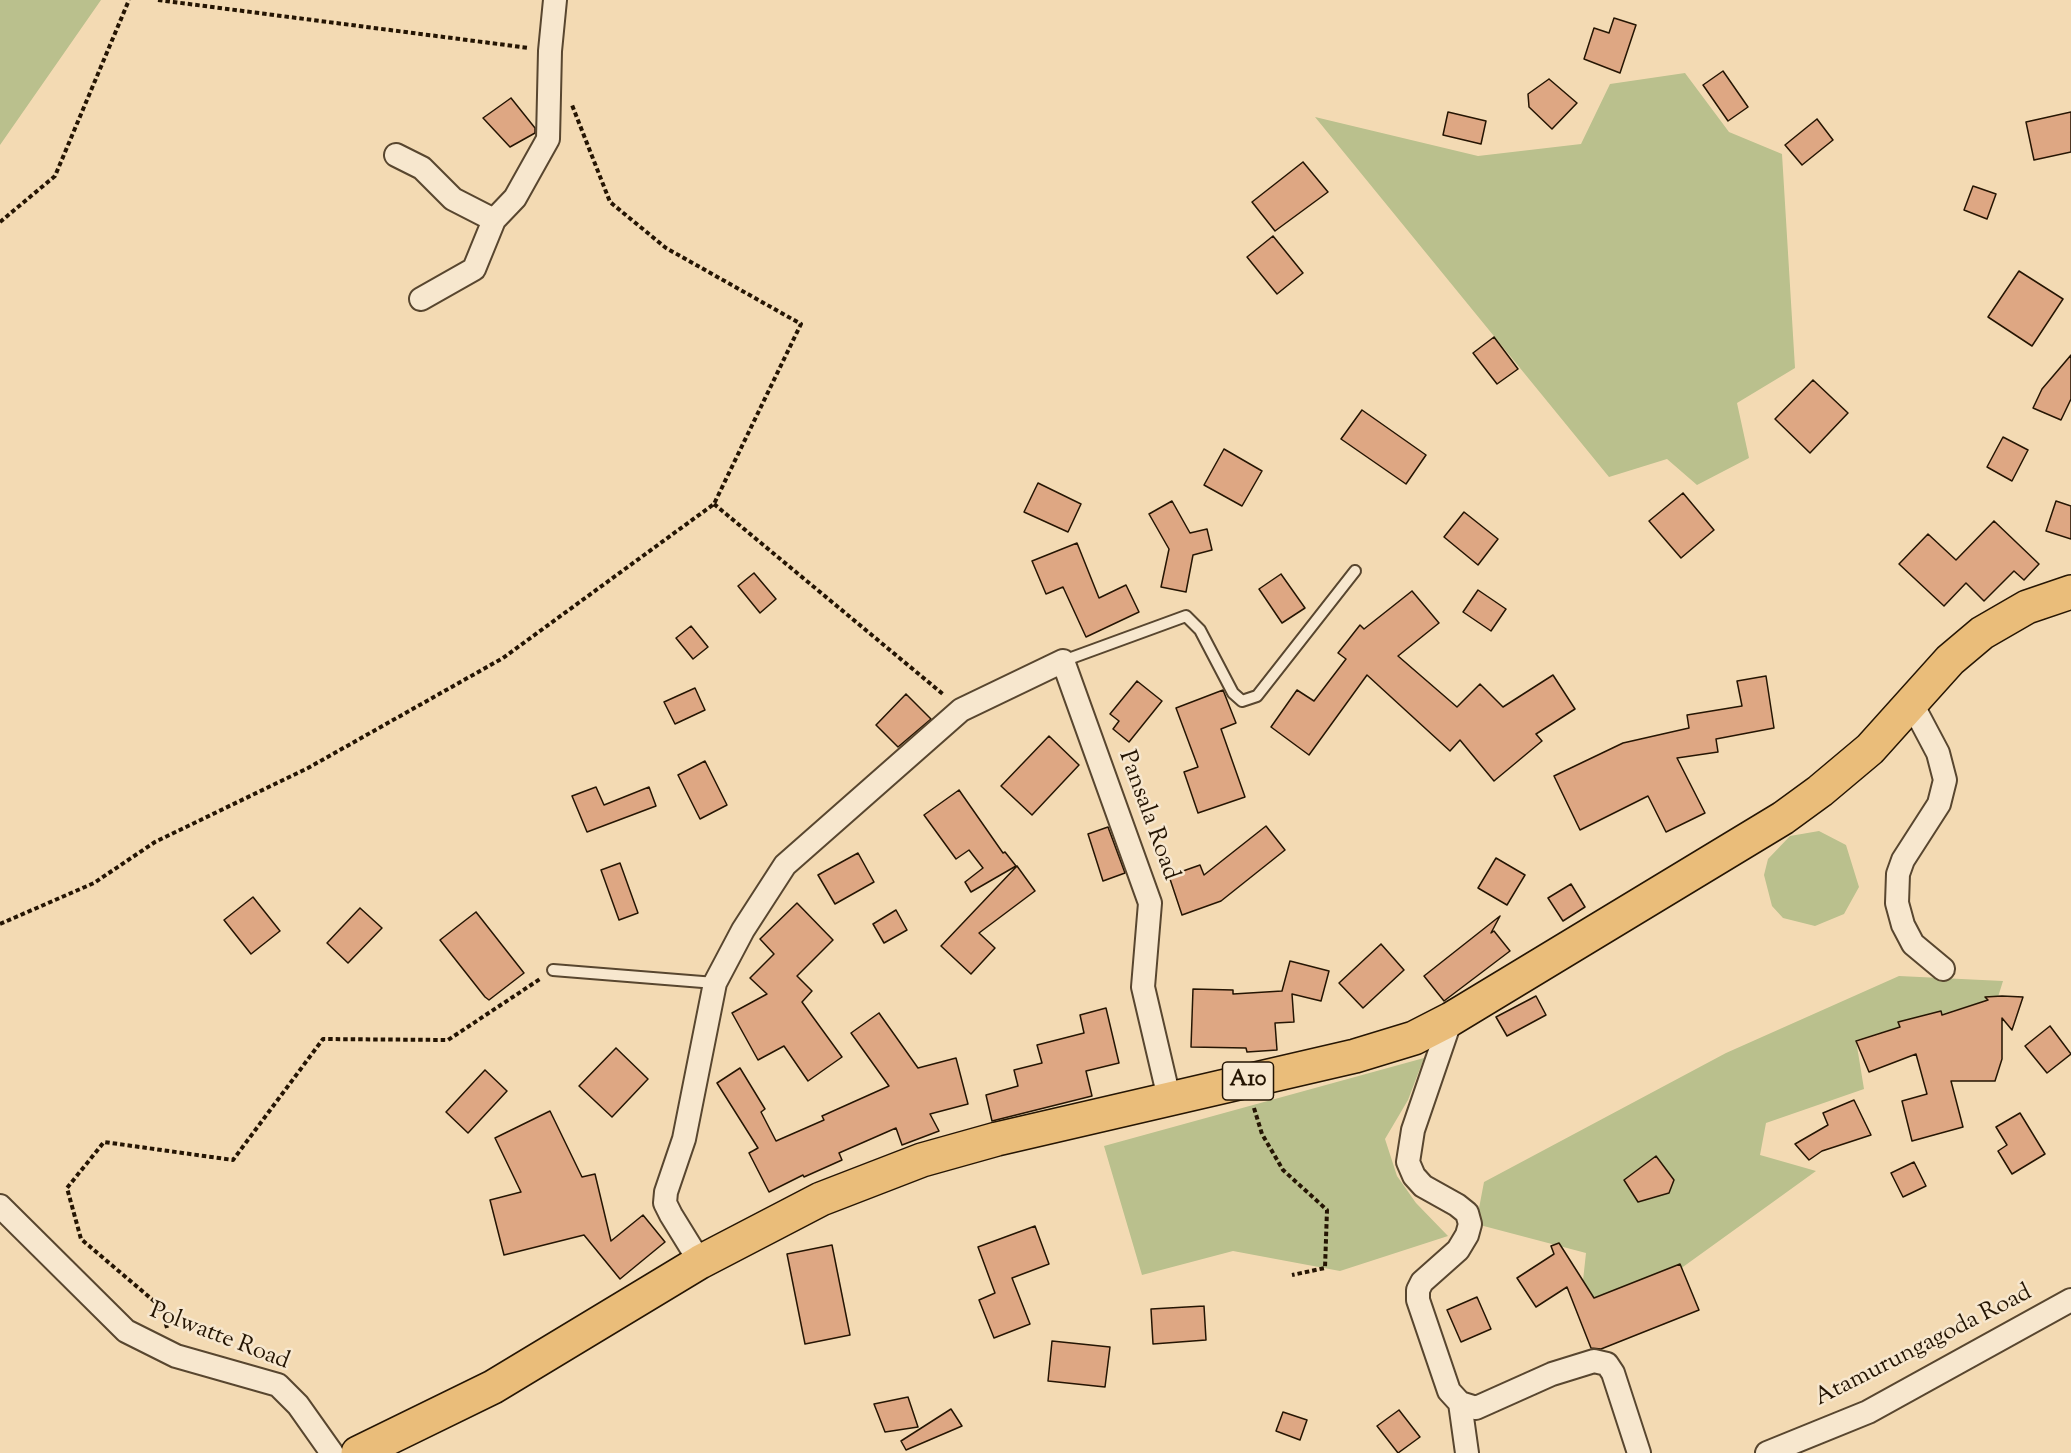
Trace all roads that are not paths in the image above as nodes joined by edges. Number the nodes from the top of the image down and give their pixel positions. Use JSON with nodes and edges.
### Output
{"nodes":[{"id":1,"x":555,"y":0,"type":"edge"},
{"id":2,"x":396,"y":155,"type":"dead end"},
{"id":3,"x":494,"y":220,"type":"junction"},
{"id":4,"x":421,"y":299,"type":"dead end"},
{"id":5,"x":1355,"y":571,"type":"dead end"},
{"id":6,"x":2071,"y":592,"type":"edge"},
{"id":7,"x":1063,"y":661,"type":"junction"},
{"id":8,"x":1911,"y":702,"type":"junction"},
{"id":9,"x":1943,"y":969,"type":"dead end"},
{"id":10,"x":553,"y":970,"type":"road end"},
{"id":11,"x":715,"y":983,"type":"junction"},
{"id":12,"x":1451,"y":1019,"type":"junction"},
{"id":13,"x":1169,"y":1098,"type":"junction"},
{"id":14,"x":0,"y":1206,"type":"edge"},
{"id":15,"x":700,"y":1262,"type":"junction"},
{"id":16,"x":2071,"y":1300,"type":"edge"},
{"id":17,"x":1460,"y":1403,"type":"junction"},
{"id":18,"x":332,"y":1453,"type":"edge"},
{"id":19,"x":358,"y":1453,"type":"edge"},
{"id":20,"x":1467,"y":1453,"type":"edge"},
{"id":21,"x":1639,"y":1453,"type":"edge"},
{"id":22,"x":1767,"y":1453,"type":"edge"}],
"edges":[{"from":1,"to":3,"type":"street"},
{"from":2,"to":3,"type":"street"},
{"from":3,"to":4,"type":"street"},
{"from":5,"to":7,"type":"lane"},
{"from":6,"to":8,"type":"highway","number":"A10"},
{"from":7,"to":11,"type":"street"},
{"from":7,"to":13,"type":"street","name":"Pansala Road"},
{"from":8,"to":9,"type":"street"},
{"from":8,"to":12,"type":"highway","number":"A10"},
{"from":10,"to":11,"type":"lane"},
{"from":11,"to":15,"type":"street"},
{"from":12,"to":13,"type":"highway","number":"A10"},
{"from":12,"to":17,"type":"street"},
{"from":13,"to":15,"type":"highway","number":"A10"},
{"from":14,"to":18,"type":"street","name":"Polwatte Road"},
{"from":15,"to":19,"type":"highway","number":"A10"},
{"from":16,"to":22,"type":"street","name":"Atamurungagoda Road"},
{"from":17,"to":20,"type":"street"},
{"from":17,"to":21,"type":"street"}]}
